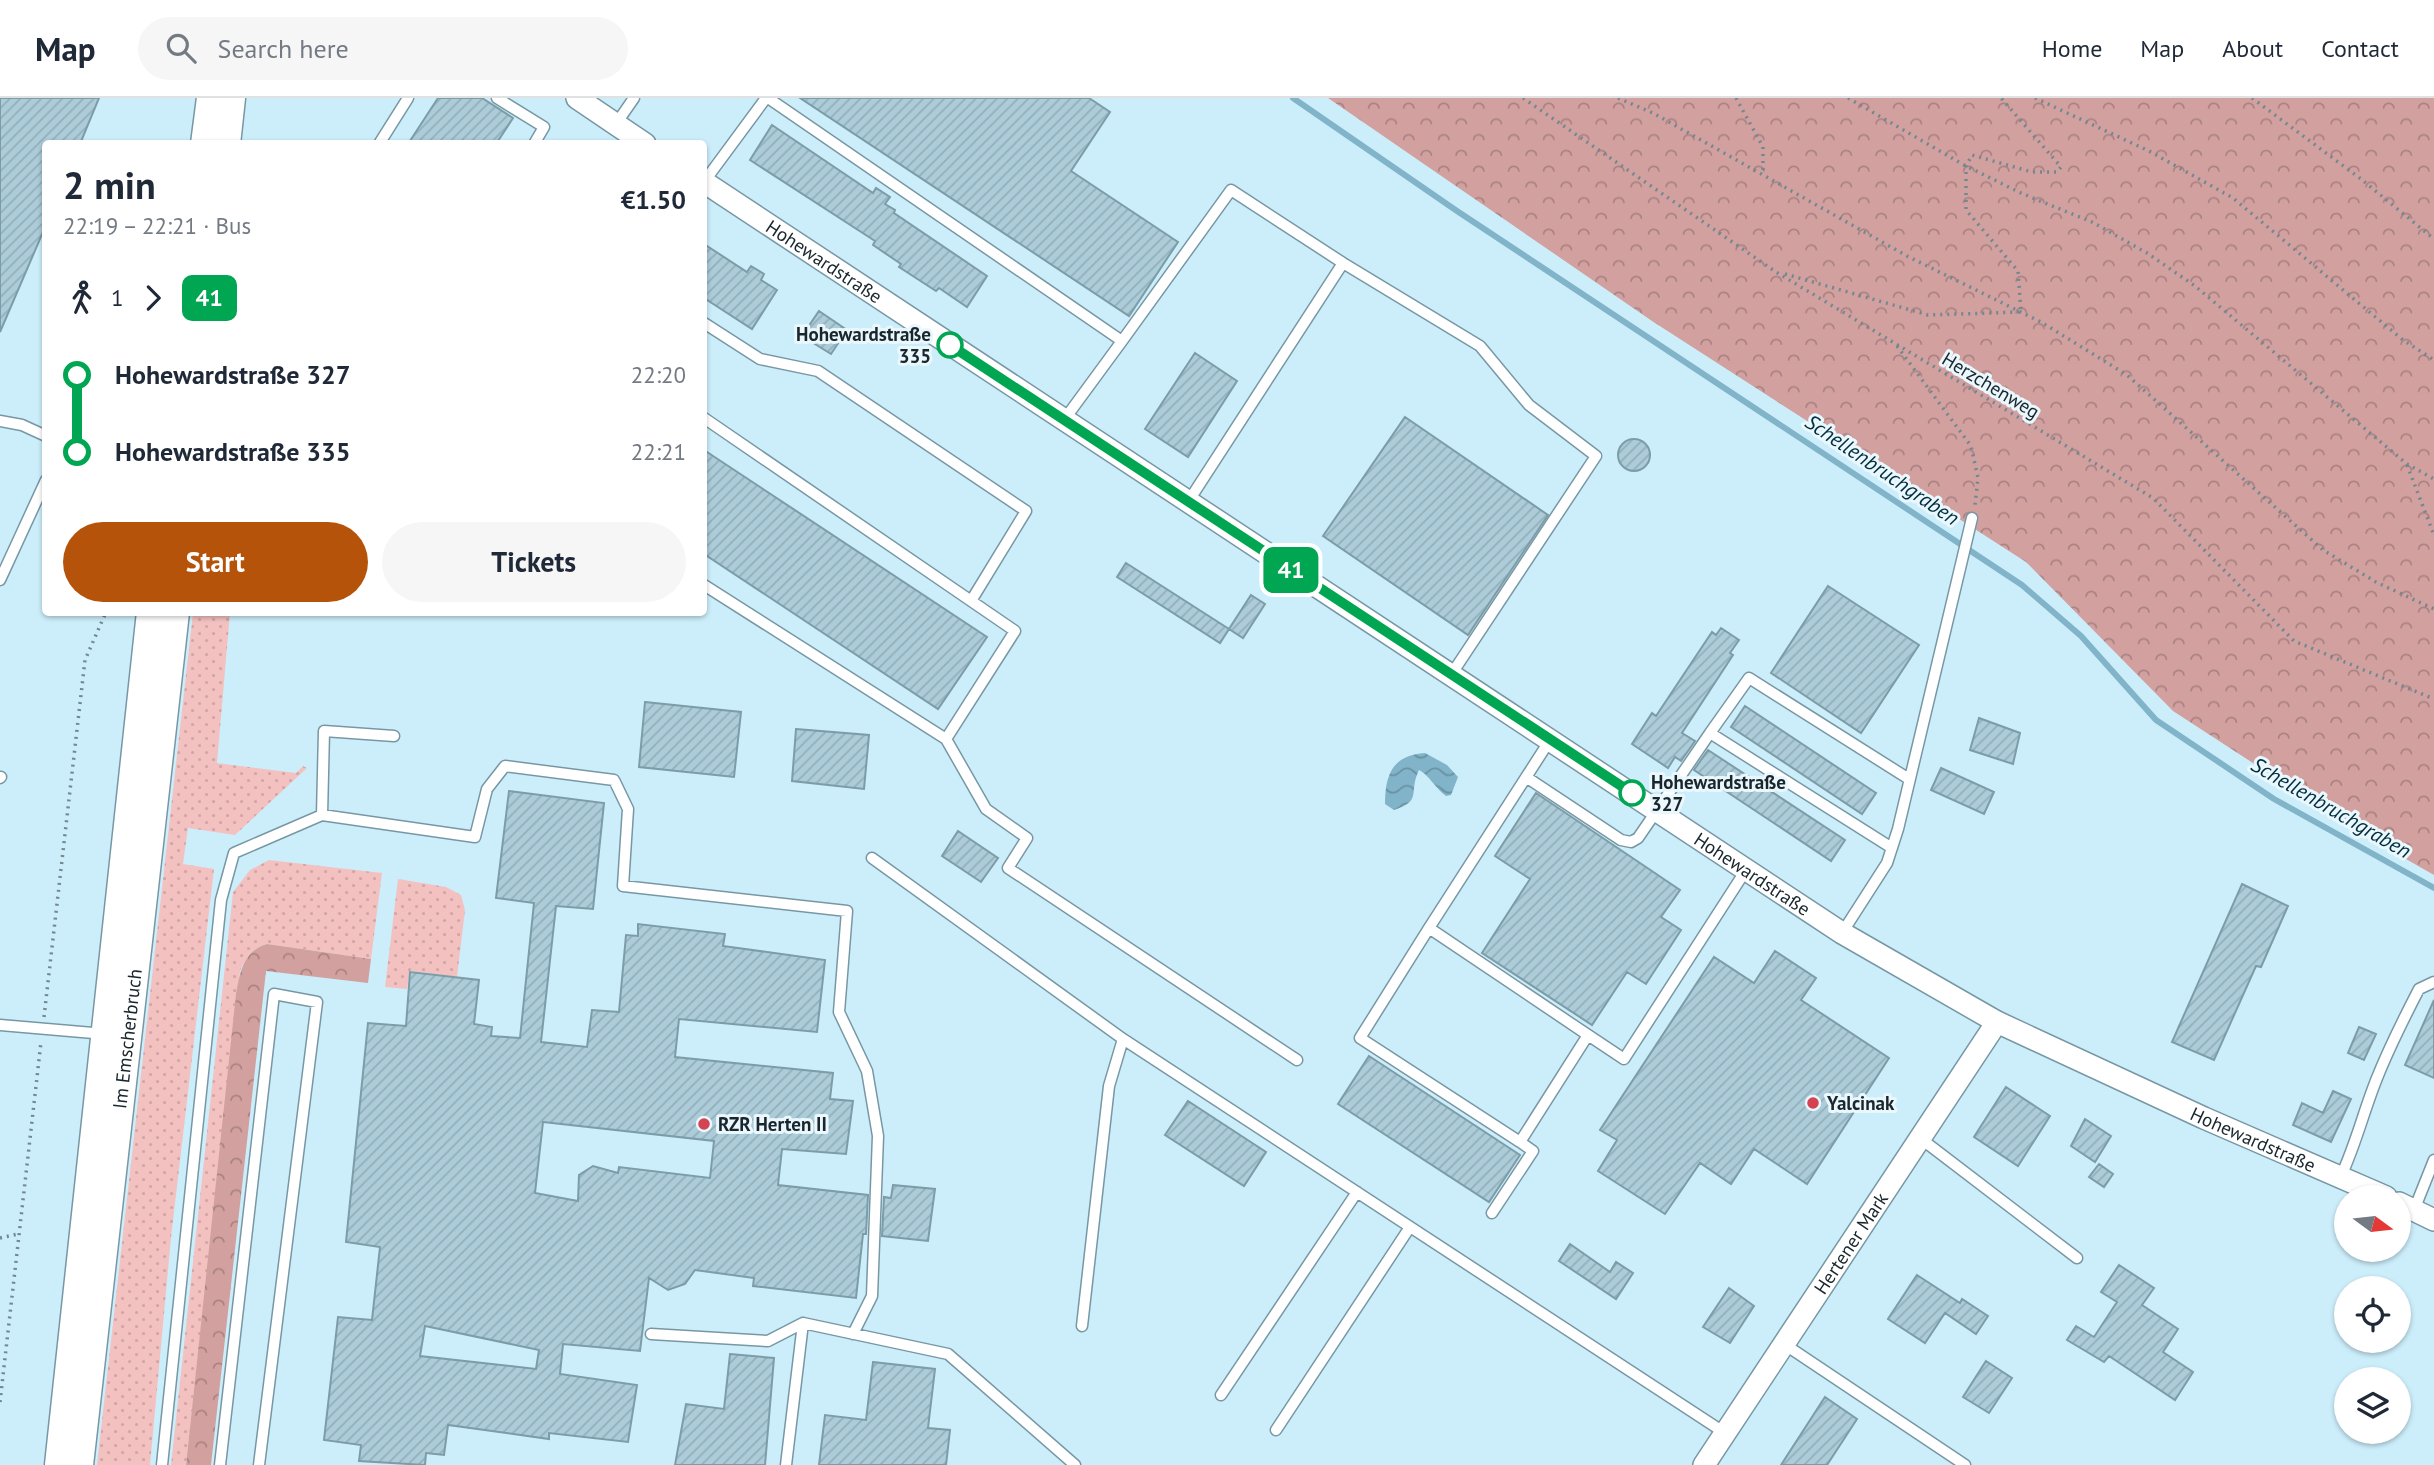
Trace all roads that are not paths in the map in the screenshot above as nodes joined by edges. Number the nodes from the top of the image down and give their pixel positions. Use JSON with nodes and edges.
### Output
{"nodes":[{"id":1,"x":211,"y":98,"type":"edge"},
{"id":2,"x":231,"y":98,"type":"edge"},
{"id":3,"x":408,"y":98,"type":"edge"},
{"id":4,"x":497,"y":98,"type":"edge"},
{"id":5,"x":577,"y":98,"type":"edge"},
{"id":6,"x":634,"y":98,"type":"edge"},
{"id":7,"x":767,"y":98,"type":"edge"},
{"id":8,"x":616,"y":124,"type":"junction"},
{"id":9,"x":206,"y":140,"type":"edge"},
{"id":10,"x":226,"y":140,"type":"edge"},
{"id":11,"x":382,"y":140,"type":"edge"},
{"id":12,"x":536,"y":140,"type":"edge"},
{"id":13,"x":639,"y":140,"type":"edge"},
{"id":14,"x":707,"y":178,"type":"edge"},
{"id":15,"x":707,"y":184,"type":"edge"},
{"id":16,"x":1343,"y":263,"type":"junction"},
{"id":17,"x":707,"y":325,"type":"edge"},
{"id":18,"x":1122,"y":341,"type":"junction"},
{"id":19,"x":707,"y":420,"type":"edge"},
{"id":20,"x":1063,"y":420,"type":"junction"},
{"id":21,"x":0,"y":421,"type":"edge"},
{"id":22,"x":42,"y":434,"type":"edge"},
{"id":23,"x":42,"y":489,"type":"edge"},
{"id":24,"x":1188,"y":502,"type":"junction"},
{"id":25,"x":1972,"y":518,"type":"road end"},
{"id":26,"x":0,"y":580,"type":"edge"},
{"id":27,"x":707,"y":587,"type":"edge"},
{"id":28,"x":971,"y":601,"type":"junction"},
{"id":29,"x":152,"y":616,"type":"edge"},
{"id":30,"x":175,"y":616,"type":"edge"},
{"id":31,"x":1451,"y":675,"type":"junction"},
{"id":32,"x":1710,"y":733,"type":"junction"},
{"id":33,"x":394,"y":736,"type":"dead end"},
{"id":34,"x":946,"y":739,"type":"junction"},
{"id":35,"x":1550,"y":740,"type":"junction"},
{"id":36,"x":1526,"y":777,"type":"junction"},
{"id":37,"x":1909,"y":779,"type":"junction"},
{"id":38,"x":1656,"y":810,"type":"junction"},
{"id":39,"x":322,"y":815,"type":"junction"},
{"id":40,"x":1892,"y":848,"type":"junction"},
{"id":41,"x":872,"y":858,"type":"dead end"},
{"id":42,"x":1746,"y":870,"type":"junction"},
{"id":43,"x":1429,"y":928,"type":"junction"},
{"id":44,"x":1842,"y":933,"type":"junction"},
{"id":45,"x":2434,"y":982,"type":"edge"},
{"id":46,"x":1997,"y":1022,"type":"junction"},
{"id":47,"x":0,"y":1025,"type":"edge"},
{"id":48,"x":106,"y":1034,"type":"junction"},
{"id":49,"x":1588,"y":1035,"type":"junction"},
{"id":50,"x":1124,"y":1039,"type":"junction"},
{"id":51,"x":1297,"y":1060,"type":"dead end"},
{"id":52,"x":1920,"y":1138,"type":"junction"},
{"id":53,"x":1520,"y":1142,"type":"junction"},
{"id":54,"x":2434,"y":1160,"type":"edge"},
{"id":55,"x":2341,"y":1176,"type":"junction"},
{"id":56,"x":2360,"y":1185,"type":"edge"},
{"id":57,"x":1357,"y":1192,"type":"junction"},
{"id":58,"x":2412,"y":1197,"type":"edge"},
{"id":59,"x":2412,"y":1210,"type":"edge"},
{"id":60,"x":1492,"y":1213,"type":"dead end"},
{"id":61,"x":2434,"y":1220,"type":"edge"},
{"id":62,"x":1410,"y":1227,"type":"junction"},
{"id":63,"x":2077,"y":1258,"type":"dead end"},
{"id":64,"x":803,"y":1323,"type":"junction"},
{"id":65,"x":1082,"y":1326,"type":"dead end"},
{"id":66,"x":651,"y":1334,"type":"dead end"},
{"id":67,"x":853,"y":1334,"type":"junction"},
{"id":68,"x":1784,"y":1344,"type":"junction"},
{"id":69,"x":1222,"y":1395,"type":"dead end"},
{"id":70,"x":1276,"y":1430,"type":"dead end"},
{"id":71,"x":1725,"y":1433,"type":"junction"},
{"id":72,"x":59,"y":1465,"type":"edge"},
{"id":73,"x":79,"y":1465,"type":"edge"},
{"id":74,"x":162,"y":1465,"type":"edge"},
{"id":75,"x":220,"y":1465,"type":"edge"},
{"id":76,"x":259,"y":1465,"type":"edge"},
{"id":77,"x":786,"y":1465,"type":"edge"},
{"id":78,"x":1075,"y":1465,"type":"edge"},
{"id":79,"x":1704,"y":1465,"type":"edge"},
{"id":80,"x":1965,"y":1465,"type":"edge"}],
"edges":[{"from":1,"to":9,"type":"main road"},
{"from":2,"to":10,"type":"main road"},
{"from":3,"to":11,"type":"lane"},
{"from":4,"to":12,"type":"lane"},
{"from":5,"to":8,"type":"street"},
{"from":6,"to":8,"type":"lane"},
{"from":7,"to":14,"type":"lane"},
{"from":7,"to":18,"type":"lane"},
{"from":8,"to":13,"type":"street"},
{"from":15,"to":20,"type":"street","name":"Hohewardstraße"},
{"from":16,"to":18,"type":"lane"},
{"from":16,"to":24,"type":"lane"},
{"from":16,"to":31,"type":"lane"},
{"from":17,"to":28,"type":"lane"},
{"from":18,"to":20,"type":"lane"},
{"from":19,"to":28,"type":"lane"},
{"from":20,"to":24,"type":"street","name":"Hohewardstraße"},
{"from":21,"to":22,"type":"lane"},
{"from":23,"to":26,"type":"lane"},
{"from":24,"to":31,"type":"street","name":"Hohewardstraße"},
{"from":25,"to":37,"type":"lane"},
{"from":27,"to":34,"type":"lane"},
{"from":28,"to":34,"type":"lane"},
{"from":29,"to":48,"type":"main road","name":"Im Emscherbruch"},
{"from":30,"to":73,"type":"main road","name":"Im Emscherbruch"},
{"from":31,"to":35,"type":"street","name":"Hohewardstraße"},
{"from":32,"to":37,"type":"lane"},
{"from":32,"to":38,"type":"lane"},
{"from":32,"to":40,"type":"lane"},
{"from":33,"to":39,"type":"lane"},
{"from":34,"to":51,"type":"lane"},
{"from":35,"to":36,"type":"lane"},
{"from":35,"to":38,"type":"street","name":"Hohewardstraße"},
{"from":36,"to":38,"type":"lane"},
{"from":36,"to":43,"type":"lane"},
{"from":37,"to":40,"type":"lane"},
{"from":38,"to":42,"type":"street","name":"Hohewardstraße"},
{"from":39,"to":67,"type":"lane"},
{"from":39,"to":74,"type":"lane"},
{"from":40,"to":44,"type":"lane"},
{"from":41,"to":50,"type":"lane"},
{"from":42,"to":44,"type":"street","name":"Hohewardstraße"},
{"from":42,"to":49,"type":"lane"},
{"from":43,"to":49,"type":"lane"},
{"from":43,"to":53,"type":"lane"},
{"from":44,"to":46,"type":"street","name":"Hohewardstraße"},
{"from":45,"to":55,"type":"lane"},
{"from":46,"to":52,"type":"street","name":"Hertener Mark"},
{"from":46,"to":55,"type":"street","name":"Hohewardstraße"},
{"from":47,"to":48,"type":"lane"},
{"from":48,"to":72,"type":"main road","name":"Im Emscherbruch"},
{"from":49,"to":53,"type":"lane"},
{"from":50,"to":57,"type":"lane"},
{"from":50,"to":65,"type":"lane"},
{"from":52,"to":63,"type":"lane"},
{"from":52,"to":68,"type":"street","name":"Hertener Mark"},
{"from":53,"to":60,"type":"lane"},
{"from":54,"to":58,"type":"lane"},
{"from":55,"to":56,"type":"street","name":"Hohewardstraße"},
{"from":57,"to":62,"type":"lane"},
{"from":57,"to":69,"type":"lane"},
{"from":59,"to":61,"type":"street"},
{"from":62,"to":70,"type":"lane"},
{"from":62,"to":71,"type":"lane"},
{"from":64,"to":66,"type":"lane"},
{"from":64,"to":67,"type":"lane"},
{"from":64,"to":77,"type":"lane"},
{"from":67,"to":78,"type":"lane"},
{"from":68,"to":71,"type":"street","name":"Hertener Mark"},
{"from":68,"to":80,"type":"lane"},
{"from":71,"to":79,"type":"street","name":"Hertener Mark"},
{"from":75,"to":76,"type":"lane"}]}
